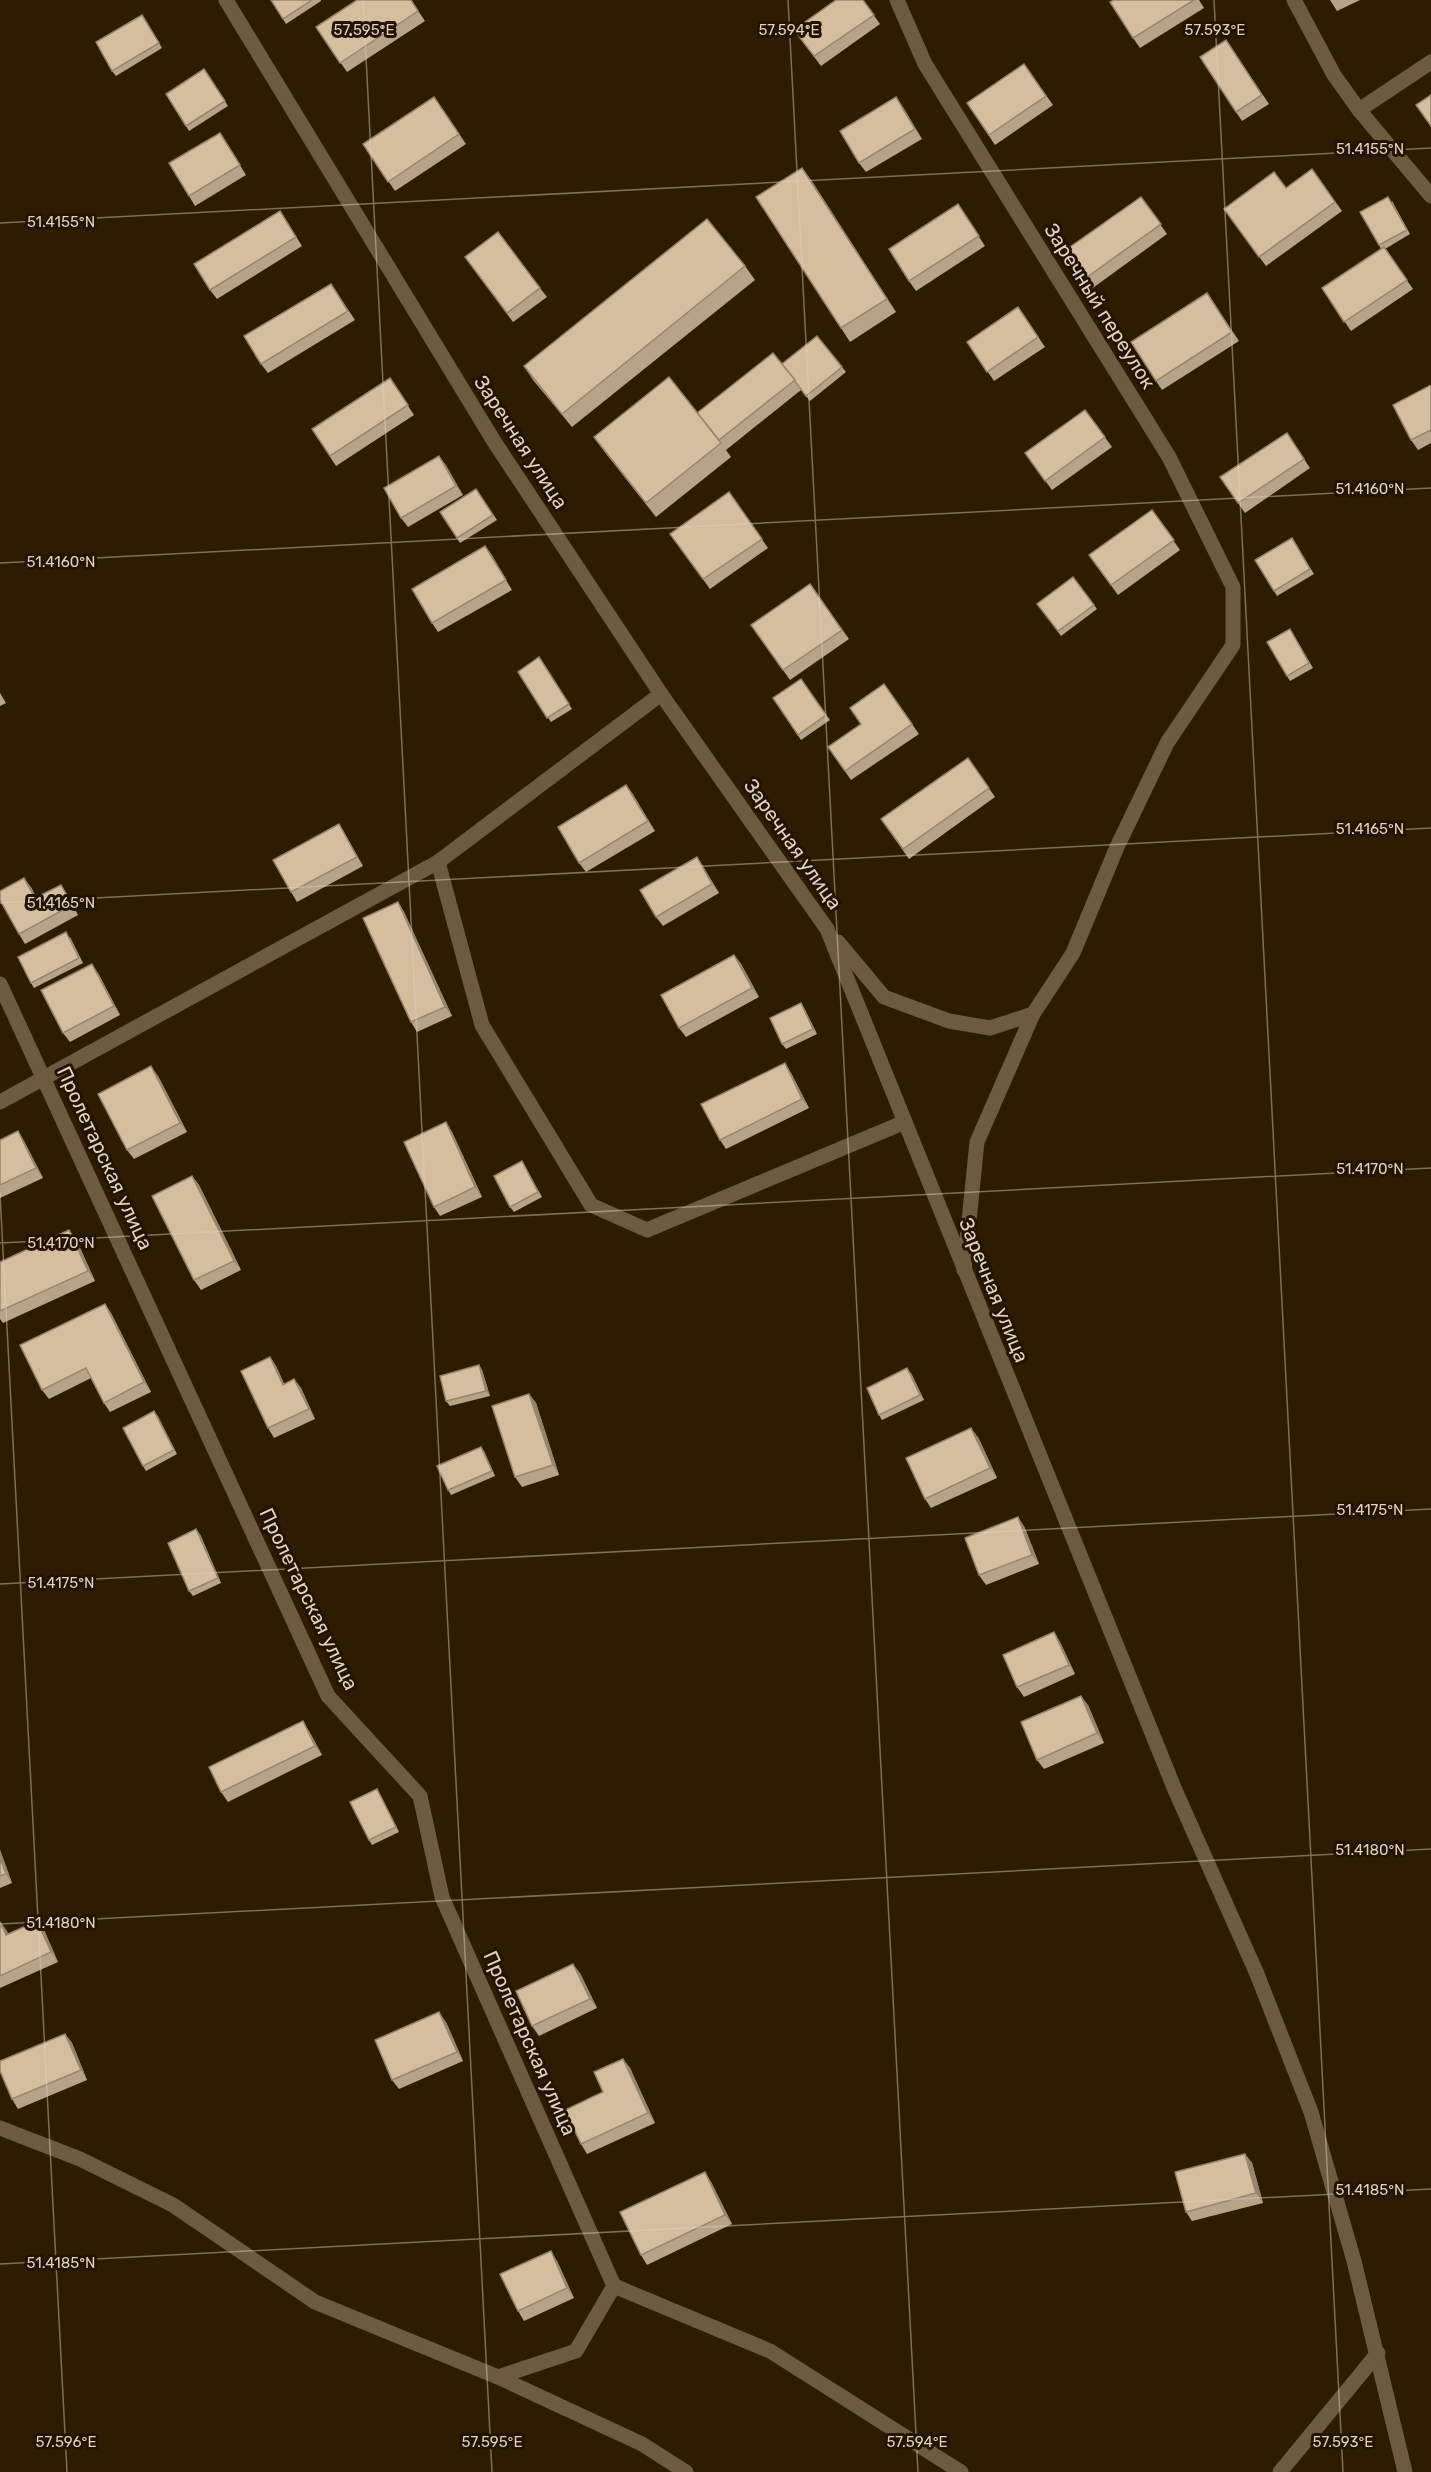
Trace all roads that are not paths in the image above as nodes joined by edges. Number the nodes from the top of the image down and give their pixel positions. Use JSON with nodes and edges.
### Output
{"nodes":[{"id":1,"x":226,"y":0,"type":"edge"},
{"id":2,"x":897,"y":0,"type":"edge"},
{"id":3,"x":1293,"y":0,"type":"edge"},
{"id":4,"x":1431,"y":62,"type":"edge"},
{"id":5,"x":1359,"y":111,"type":"junction"},
{"id":6,"x":1431,"y":196,"type":"edge"},
{"id":7,"x":661,"y":693,"type":"junction"},
{"id":8,"x":438,"y":862,"type":"junction"},
{"id":9,"x":827,"y":929,"type":"junction"},
{"id":10,"x":0,"y":984,"type":"edge"},
{"id":11,"x":1033,"y":1014,"type":"junction"},
{"id":12,"x":45,"y":1076,"type":"junction"},
{"id":13,"x":0,"y":1102,"type":"edge"},
{"id":14,"x":905,"y":1122,"type":"junction"},
{"id":15,"x":964,"y":1273,"type":"junction"},
{"id":16,"x":0,"y":2128,"type":"edge"},
{"id":17,"x":614,"y":2286,"type":"junction"},
{"id":18,"x":1378,"y":2353,"type":"junction"},
{"id":19,"x":498,"y":2377,"type":"junction"},
{"id":20,"x":686,"y":2472,"type":"edge"},
{"id":21,"x":961,"y":2472,"type":"edge"},
{"id":22,"x":1280,"y":2472,"type":"edge"},
{"id":23,"x":1405,"y":2472,"type":"edge"}],
"edges":[{"from":1,"to":7,"type":"street","name":"Заречная улица"},
{"from":2,"to":11,"type":"street","name":"Заречный переулок"},
{"from":3,"to":5,"type":"street"},
{"from":4,"to":5,"type":"street"},
{"from":5,"to":6,"type":"street"},
{"from":7,"to":8,"type":"street"},
{"from":7,"to":9,"type":"street","name":"Заречная улица"},
{"from":8,"to":12,"type":"street"},
{"from":8,"to":14,"type":"street"},
{"from":9,"to":11,"type":"street"},
{"from":9,"to":14,"type":"street","name":"Заречная улица"},
{"from":10,"to":12,"type":"street","name":"Пролетарская улица"},
{"from":11,"to":15,"type":"street"},
{"from":12,"to":13,"type":"street"},
{"from":12,"to":17,"type":"street","name":"Пролетарская улица"},
{"from":14,"to":15,"type":"street","name":"Заречная улица"},
{"from":15,"to":18,"type":"street","name":"Заречная улица"},
{"from":16,"to":19,"type":"street"},
{"from":17,"to":19,"type":"street"},
{"from":17,"to":21,"type":"street"},
{"from":18,"to":22,"type":"street"},
{"from":18,"to":23,"type":"street","name":"Заречная улица"},
{"from":19,"to":20,"type":"street"}]}
